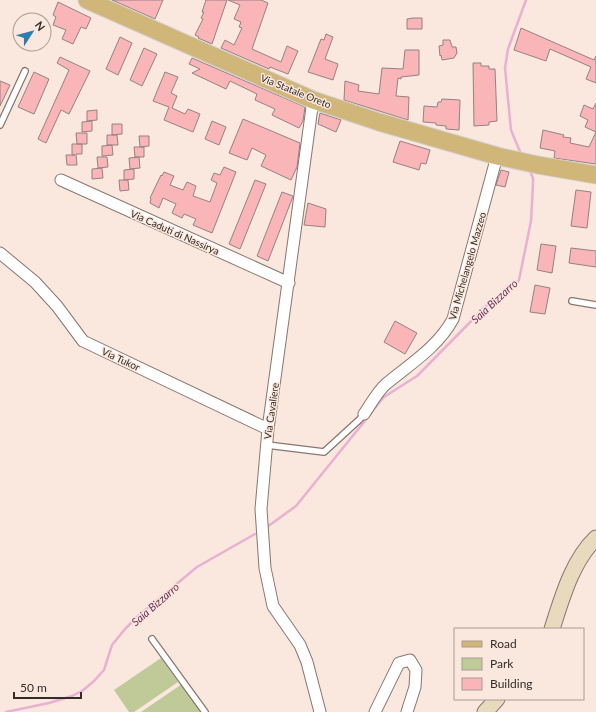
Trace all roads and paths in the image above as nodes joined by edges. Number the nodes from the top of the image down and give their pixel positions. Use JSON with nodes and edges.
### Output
{"nodes":[{"id":1,"x":87,"y":0,"type":"edge"},
{"id":2,"x":25,"y":72,"type":"dead end"},
{"id":3,"x":313,"y":100,"type":"junction"},
{"id":4,"x":0,"y":125,"type":"edge"},
{"id":5,"x":497,"y":156,"type":"junction"},
{"id":6,"x":596,"y":175,"type":"edge"},
{"id":7,"x":62,"y":180,"type":"dead end"},
{"id":8,"x":0,"y":253,"type":"edge"},
{"id":9,"x":289,"y":283,"type":"junction"},
{"id":10,"x":572,"y":301,"type":"dead end"},
{"id":11,"x":596,"y":306,"type":"edge"},
{"id":12,"x":364,"y":414,"type":"joint"},
{"id":13,"x":268,"y":429,"type":"junction"},
{"id":14,"x":266,"y":445,"type":"junction"},
{"id":15,"x":596,"y":538,"type":"edge"},
{"id":16,"x":552,"y":628,"type":"edge"},
{"id":17,"x":152,"y":639,"type":"dead end"},
{"id":18,"x":497,"y":700,"type":"edge"},
{"id":19,"x":205,"y":712,"type":"edge"},
{"id":20,"x":320,"y":712,"type":"edge"},
{"id":21,"x":374,"y":712,"type":"edge"},
{"id":22,"x":407,"y":712,"type":"edge"},
{"id":23,"x":485,"y":712,"type":"edge"}],
"edges":[{"from":1,"to":3,"type":"main road","name":"Via Statale Oreto"},
{"from":2,"to":4,"type":"lane"},
{"from":3,"to":5,"type":"main road","name":"Via Statale Oreto"},
{"from":3,"to":9,"type":"street","name":"Via Cavaliere"},
{"from":5,"to":6,"type":"main road","name":"Via Statale Oreto"},
{"from":5,"to":12,"type":"street","name":"Via Michelangelo Mazzeo"},
{"from":7,"to":9,"type":"street","name":"Via Caduti di Nassirya"},
{"from":8,"to":13,"type":"street","name":"Via Tukor"},
{"from":9,"to":13,"type":"street","name":"Via Cavaliere"},
{"from":10,"to":11,"type":"lane"},
{"from":12,"to":14,"type":"lane"},
{"from":13,"to":14,"type":"street","name":"Via Cavaliere"},
{"from":14,"to":20,"type":"street","name":"Via Cavaliere"},
{"from":15,"to":16,"type":"street"},
{"from":17,"to":19,"type":"lane"},
{"from":18,"to":23,"type":"street"},
{"from":21,"to":22,"type":"street"}]}
